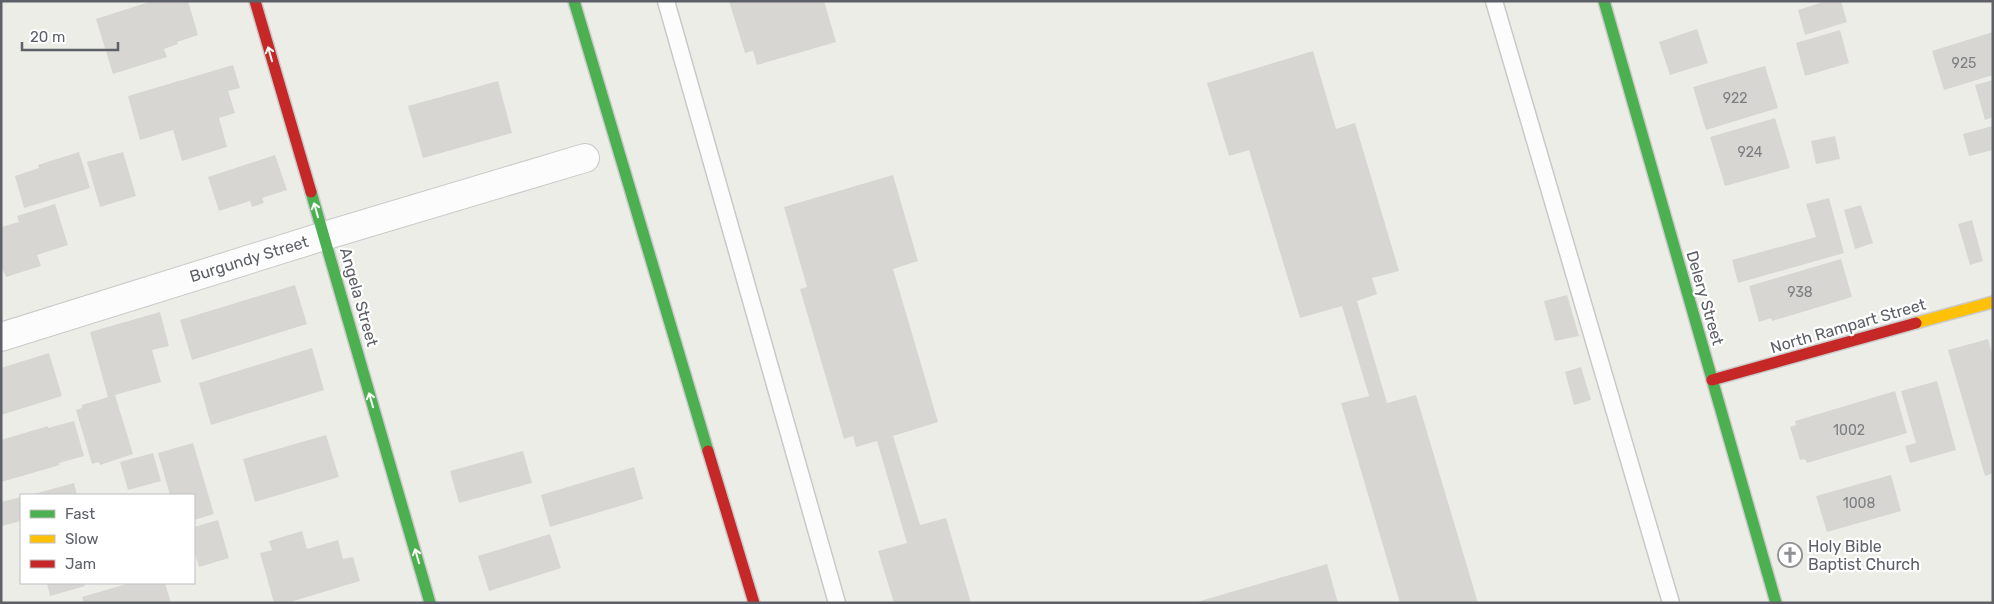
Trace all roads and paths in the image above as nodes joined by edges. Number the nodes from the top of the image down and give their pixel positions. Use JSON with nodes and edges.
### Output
{"nodes":[{"id":1,"x":255,"y":1,"type":"edge"},
{"id":2,"x":574,"y":1,"type":"edge"},
{"id":3,"x":666,"y":1,"type":"edge"},
{"id":4,"x":1494,"y":1,"type":"edge"},
{"id":5,"x":1604,"y":1,"type":"edge"},
{"id":6,"x":584,"y":158,"type":"dead end"},
{"id":7,"x":324,"y":236,"type":"junction"},
{"id":8,"x":1993,"y":302,"type":"edge"},
{"id":9,"x":1,"y":337,"type":"edge"},
{"id":10,"x":1712,"y":380,"type":"junction"},
{"id":11,"x":430,"y":603,"type":"edge"},
{"id":12,"x":754,"y":603,"type":"edge"},
{"id":13,"x":837,"y":603,"type":"edge"},
{"id":14,"x":1671,"y":603,"type":"edge"},
{"id":15,"x":1776,"y":603,"type":"edge"}],
"edges":[{"from":7,"to":1,"type":"street","name":"Angela Street","one_way":true},
{"from":2,"to":12,"type":"street"},
{"from":3,"to":13,"type":"lane"},
{"from":4,"to":14,"type":"lane"},
{"from":5,"to":10,"type":"street","name":"Delery Street"},
{"from":6,"to":7,"type":"street","name":"Burgundy Street"},
{"from":7,"to":9,"type":"street","name":"Burgundy Street"},
{"from":11,"to":7,"type":"street","name":"Angela Street","one_way":true},
{"from":8,"to":10,"type":"street","name":"North Rampart Street"},
{"from":10,"to":15,"type":"street","name":"Delery Street"}]}
